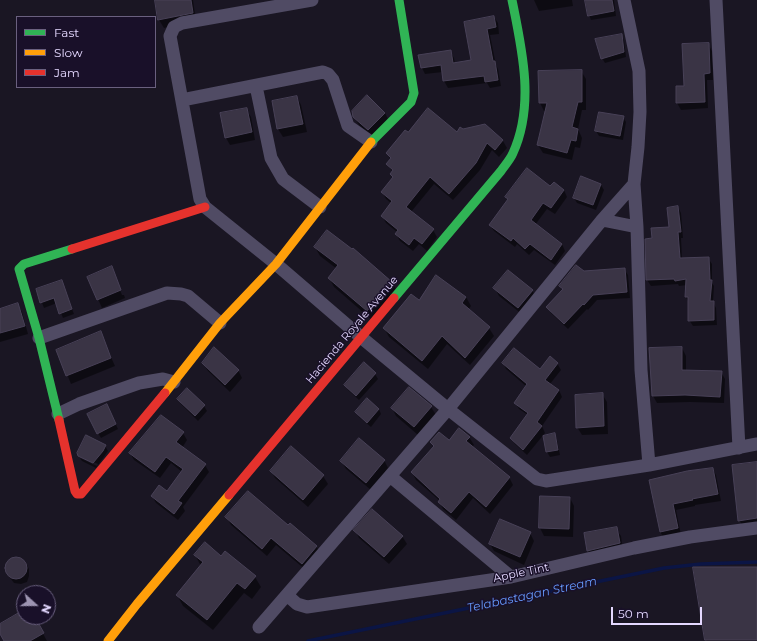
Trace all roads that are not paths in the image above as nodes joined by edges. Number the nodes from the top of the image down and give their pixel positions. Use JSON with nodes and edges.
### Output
{"nodes":[{"id":1,"x":312,"y":0,"type":"edge"},
{"id":2,"x":399,"y":0,"type":"edge"},
{"id":3,"x":512,"y":0,"type":"edge"},
{"id":4,"x":624,"y":0,"type":"edge"},
{"id":5,"x":716,"y":0,"type":"edge"},
{"id":6,"x":256,"y":86,"type":"junction"},
{"id":7,"x":182,"y":100,"type":"junction"},
{"id":8,"x":371,"y":142,"type":"junction"},
{"id":9,"x":634,"y":184,"type":"junction"},
{"id":10,"x":205,"y":207,"type":"junction"},
{"id":11,"x":320,"y":207,"type":"junction"},
{"id":12,"x":602,"y":220,"type":"junction"},
{"id":13,"x":637,"y":227,"type":"junction"},
{"id":14,"x":276,"y":264,"type":"junction"},
{"id":15,"x":220,"y":323,"type":"junction"},
{"id":16,"x":39,"y":338,"type":"junction"},
{"id":17,"x":362,"y":338,"type":"junction"},
{"id":18,"x":174,"y":382,"type":"junction"},
{"id":19,"x":448,"y":408,"type":"junction"},
{"id":20,"x":58,"y":414,"type":"junction"},
{"id":21,"x":757,"y":444,"type":"edge"},
{"id":22,"x":738,"y":448,"type":"junction"},
{"id":23,"x":649,"y":465,"type":"junction"},
{"id":24,"x":390,"y":476,"type":"junction"},
{"id":25,"x":757,"y":528,"type":"edge"},
{"id":26,"x":511,"y":577,"type":"junction"},
{"id":27,"x":287,"y":595,"type":"junction"},
{"id":28,"x":259,"y":628,"type":"dead end"},
{"id":29,"x":108,"y":641,"type":"edge"}],
"edges":[{"from":1,"to":7,"type":"street"},
{"from":2,"to":8,"type":"street"},
{"from":3,"to":17,"type":"street","name":"Hacienda Royale Avenue"},
{"from":4,"to":9,"type":"street"},
{"from":5,"to":22,"type":"street"},
{"from":6,"to":7,"type":"street"},
{"from":6,"to":8,"type":"street"},
{"from":6,"to":11,"type":"street"},
{"from":7,"to":10,"type":"street"},
{"from":8,"to":11,"type":"street"},
{"from":9,"to":12,"type":"street"},
{"from":9,"to":13,"type":"street"},
{"from":10,"to":14,"type":"street"},
{"from":10,"to":16,"type":"street"},
{"from":11,"to":14,"type":"street"},
{"from":12,"to":13,"type":"street"},
{"from":12,"to":19,"type":"street"},
{"from":13,"to":23,"type":"street"},
{"from":14,"to":15,"type":"street"},
{"from":14,"to":17,"type":"street"},
{"from":15,"to":16,"type":"street"},
{"from":15,"to":18,"type":"street"},
{"from":16,"to":20,"type":"street"},
{"from":17,"to":19,"type":"street"},
{"from":17,"to":29,"type":"street","name":"Hacienda Royale Avenue"},
{"from":18,"to":20,"type":"street"},
{"from":18,"to":20,"type":"street"},
{"from":19,"to":23,"type":"street"},
{"from":19,"to":24,"type":"street"},
{"from":21,"to":22,"type":"street"},
{"from":22,"to":23,"type":"street"},
{"from":24,"to":26,"type":"street"},
{"from":24,"to":27,"type":"street"},
{"from":25,"to":26,"type":"street","name":"Apple Tint"},
{"from":26,"to":27,"type":"street","name":"Apple Tint"},
{"from":27,"to":28,"type":"street"}]}
